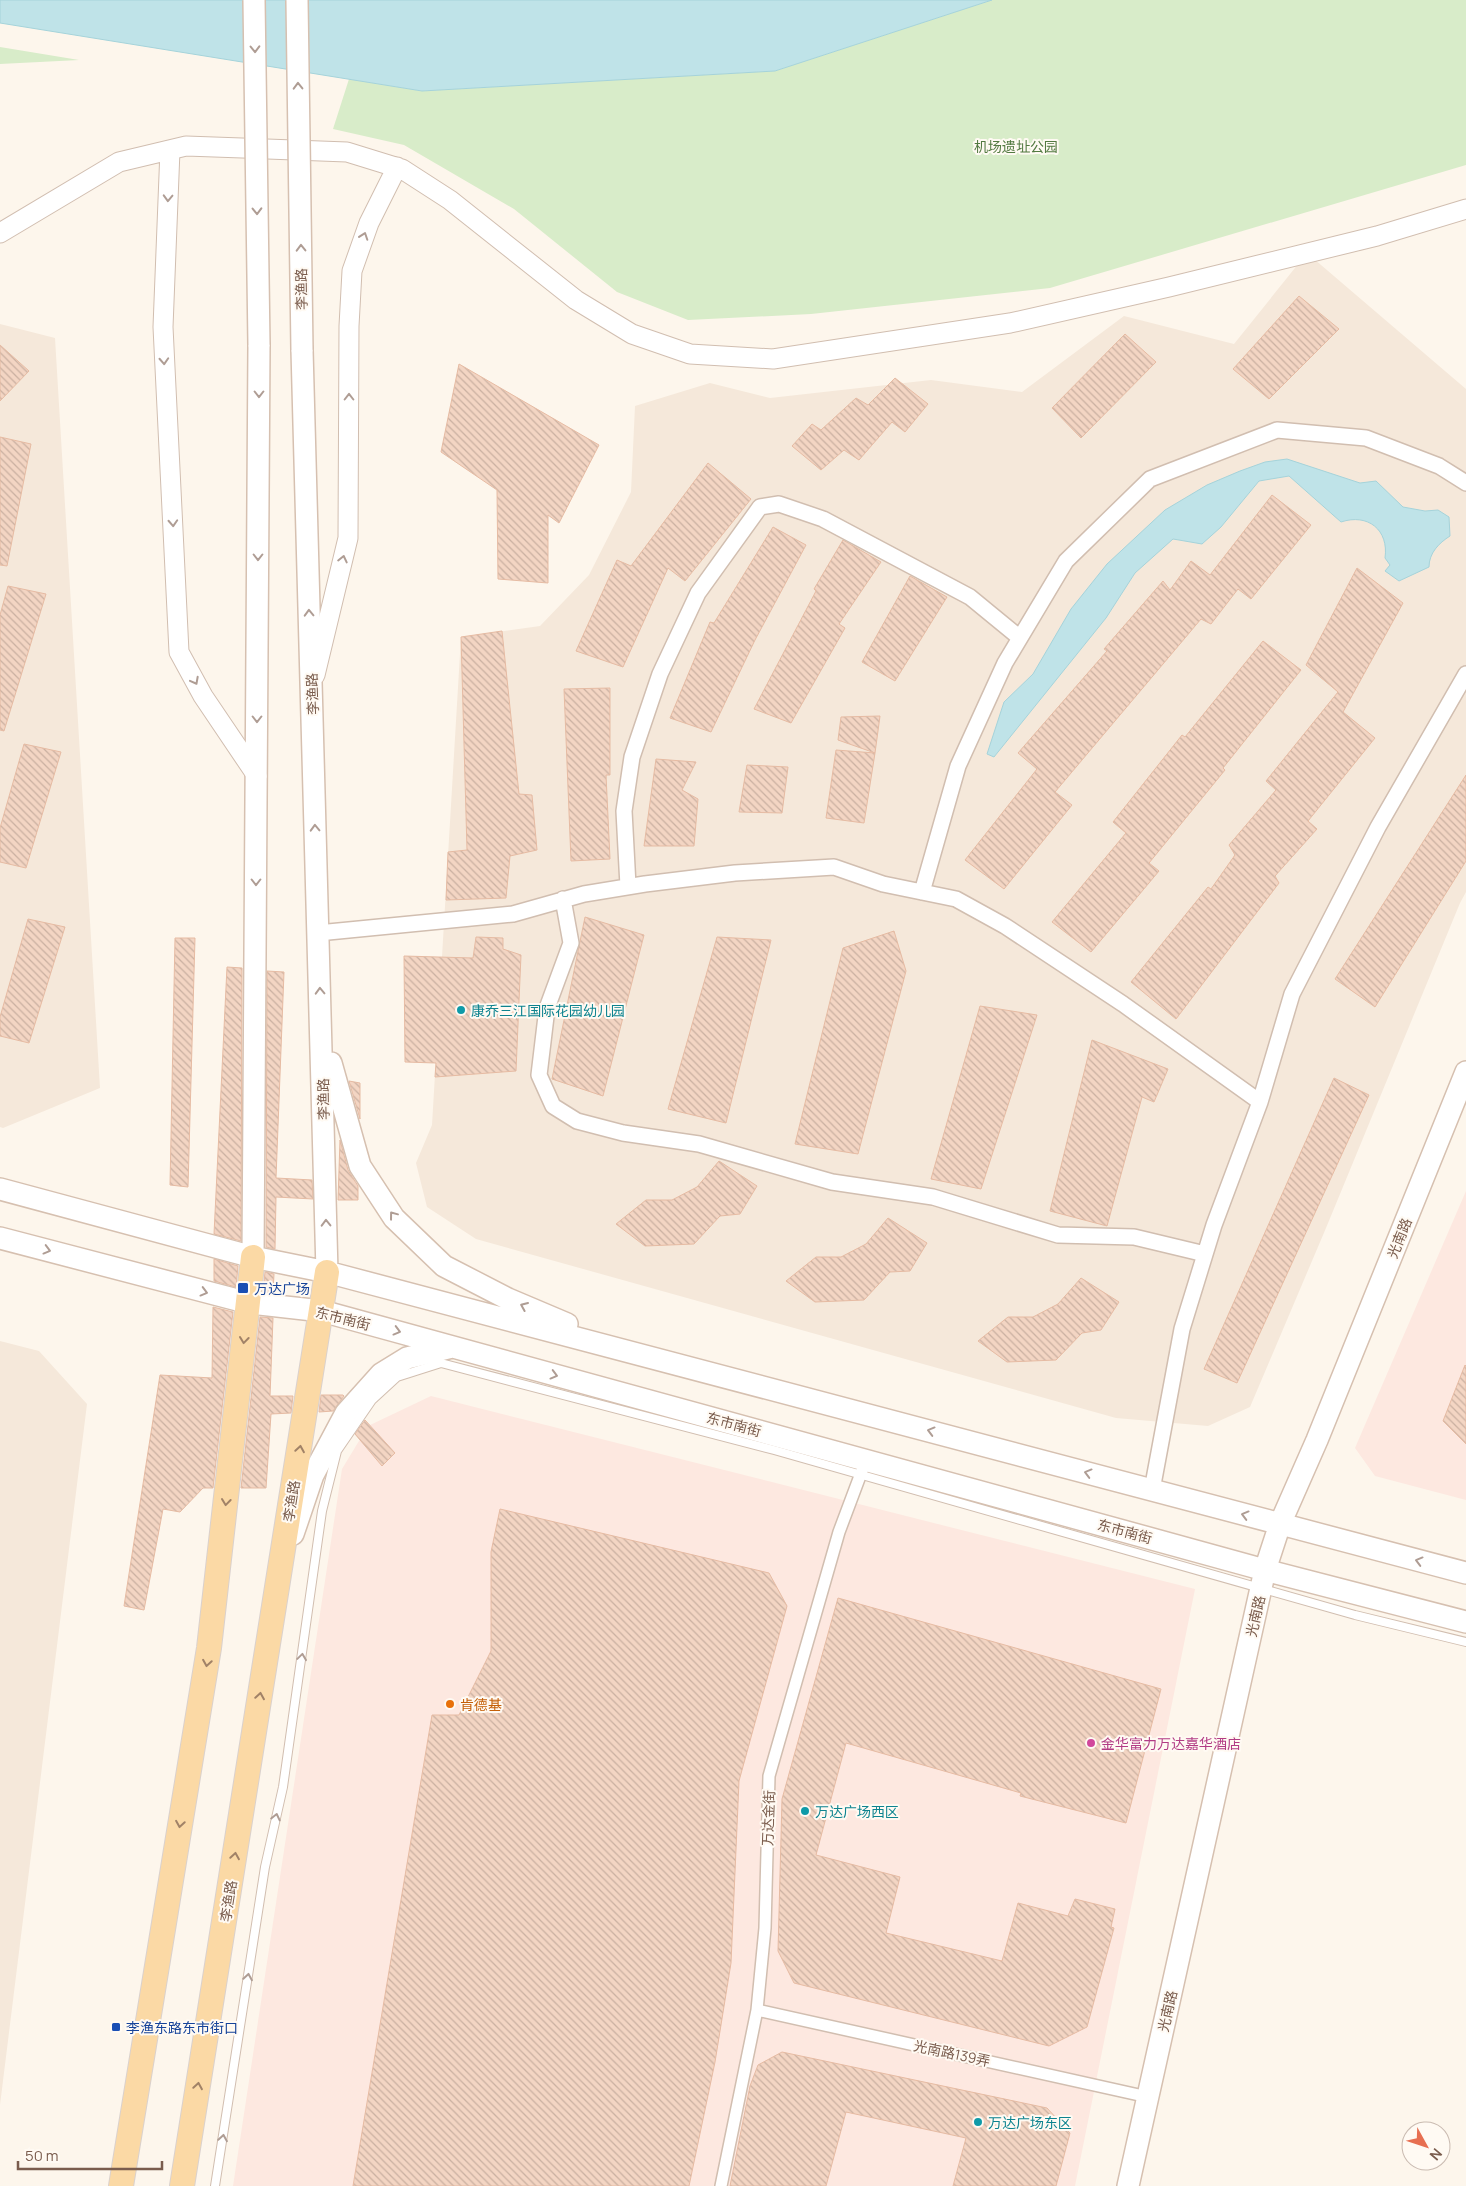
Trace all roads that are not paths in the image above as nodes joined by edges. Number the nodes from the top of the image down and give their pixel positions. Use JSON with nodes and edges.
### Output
{"nodes":[{"id":1,"x":254,"y":0,"type":"edge"},
{"id":2,"x":297,"y":0,"type":"edge"},
{"id":3,"x":170,"y":150,"type":"junction"},
{"id":4,"x":397,"y":168,"type":"junction"},
{"id":5,"x":1466,"y":209,"type":"edge"},
{"id":6,"x":0,"y":233,"type":"edge"},
{"id":7,"x":1466,"y":483,"type":"edge"},
{"id":8,"x":1020,"y":638,"type":"junction"},
{"id":9,"x":1466,"y":674,"type":"edge"},
{"id":10,"x":312,"y":691,"type":"junction"},
{"id":11,"x":256,"y":776,"type":"junction"},
{"id":12,"x":628,"y":886,"type":"junction"},
{"id":13,"x":922,"y":892,"type":"junction"},
{"id":14,"x":564,"y":899,"type":"junction"},
{"id":15,"x":318,"y":933,"type":"junction"},
{"id":16,"x":321,"y":1022,"type":"junction"},
{"id":17,"x":1466,"y":1072,"type":"edge"},
{"id":18,"x":1260,"y":1102,"type":"junction"},
{"id":19,"x":0,"y":1189,"type":"edge"},
{"id":20,"x":0,"y":1238,"type":"edge"},
{"id":21,"x":1206,"y":1254,"type":"junction"},
{"id":22,"x":253,"y":1257,"type":"junction"},
{"id":23,"x":327,"y":1272,"type":"junction"},
{"id":24,"x":249,"y":1303,"type":"junction"},
{"id":25,"x":322,"y":1311,"type":"junction"},
{"id":26,"x":452,"y":1347,"type":"junction"},
{"id":27,"x":633,"y":1353,"type":"junction"},
{"id":28,"x":863,"y":1467,"type":"junction"},
{"id":29,"x":1152,"y":1490,"type":"junction"},
{"id":30,"x":1280,"y":1524,"type":"junction"},
{"id":31,"x":280,"y":1570,"type":"junction"},
{"id":32,"x":1466,"y":1573,"type":"edge"},
{"id":33,"x":1263,"y":1579,"type":"junction"},
{"id":34,"x":1466,"y":1622,"type":"edge"},
{"id":35,"x":1466,"y":1642,"type":"edge"},
{"id":36,"x":757,"y":2010,"type":"junction"},
{"id":37,"x":1148,"y":2097,"type":"junction"},
{"id":38,"x":121,"y":2186,"type":"edge"},
{"id":39,"x":182,"y":2186,"type":"edge"},
{"id":40,"x":215,"y":2186,"type":"edge"},
{"id":41,"x":721,"y":2186,"type":"edge"},
{"id":42,"x":1128,"y":2186,"type":"edge"}],
"edges":[{"from":1,"to":11,"type":"main road","one_way":true,"bridge":true},
{"from":10,"to":2,"type":"main road","name":"李渔路","one_way":true,"bridge":true},
{"from":3,"to":4,"type":"street"},
{"from":3,"to":6,"type":"street"},
{"from":3,"to":11,"type":"street","one_way":true},
{"from":4,"to":5,"type":"street"},
{"from":10,"to":4,"type":"street","one_way":true},
{"from":7,"to":8,"type":"street"},
{"from":8,"to":12,"type":"street"},
{"from":8,"to":13,"type":"street"},
{"from":9,"to":18,"type":"street"},
{"from":15,"to":10,"type":"main road","name":"李渔路","one_way":true},
{"from":11,"to":22,"type":"main road","one_way":true},
{"from":12,"to":13,"type":"street"},
{"from":12,"to":14,"type":"street"},
{"from":13,"to":18,"type":"street"},
{"from":14,"to":15,"type":"street"},
{"from":14,"to":21,"type":"street"},
{"from":16,"to":15,"type":"main road","name":"李渔路","one_way":true},
{"from":23,"to":16,"type":"main road","name":"李渔路","one_way":true},
{"from":27,"to":16,"type":"main road","one_way":true},
{"from":17,"to":30,"type":"main road","name":"光南路"},
{"from":18,"to":21,"type":"street"},
{"from":19,"to":22,"type":"main road"},
{"from":20,"to":24,"type":"main road","name":"东市南街","one_way":true},
{"from":21,"to":29,"type":"street"},
{"from":22,"to":23,"type":"main road"},
{"from":22,"to":24,"type":"main road"},
{"from":23,"to":25,"type":"main road","name":"李渔路"},
{"from":23,"to":27,"type":"main road"},
{"from":24,"to":25,"type":"main road","name":"东市南街"},
{"from":24,"to":38,"type":"main road","one_way":true},
{"from":25,"to":26,"type":"main road","name":"东市南街","one_way":true},
{"from":31,"to":25,"type":"main road","name":"李渔路","one_way":true},
{"from":26,"to":28,"type":"main road","name":"东市南街","one_way":true},
{"from":26,"to":31,"type":"main road"},
{"from":29,"to":27,"type":"main road","one_way":true},
{"from":28,"to":33,"type":"main road","name":"东市南街"},
{"from":28,"to":36,"type":"street","name":"万达金街"},
{"from":40,"to":28,"type":"lane","one_way":true},
{"from":30,"to":29,"type":"main road","one_way":true},
{"from":32,"to":30,"type":"main road","one_way":true},
{"from":30,"to":33,"type":"main road","name":"光南路"},
{"from":39,"to":31,"type":"main road","name":"李渔路","one_way":true},
{"from":33,"to":34,"type":"main road","name":"东市南街"},
{"from":33,"to":35,"type":"lane"},
{"from":33,"to":37,"type":"main road","name":"光南路"},
{"from":36,"to":37,"type":"street","name":"光南路139弄"},
{"from":36,"to":41,"type":"street","name":"万达金街"},
{"from":37,"to":42,"type":"main road","name":"光南路"}]}
